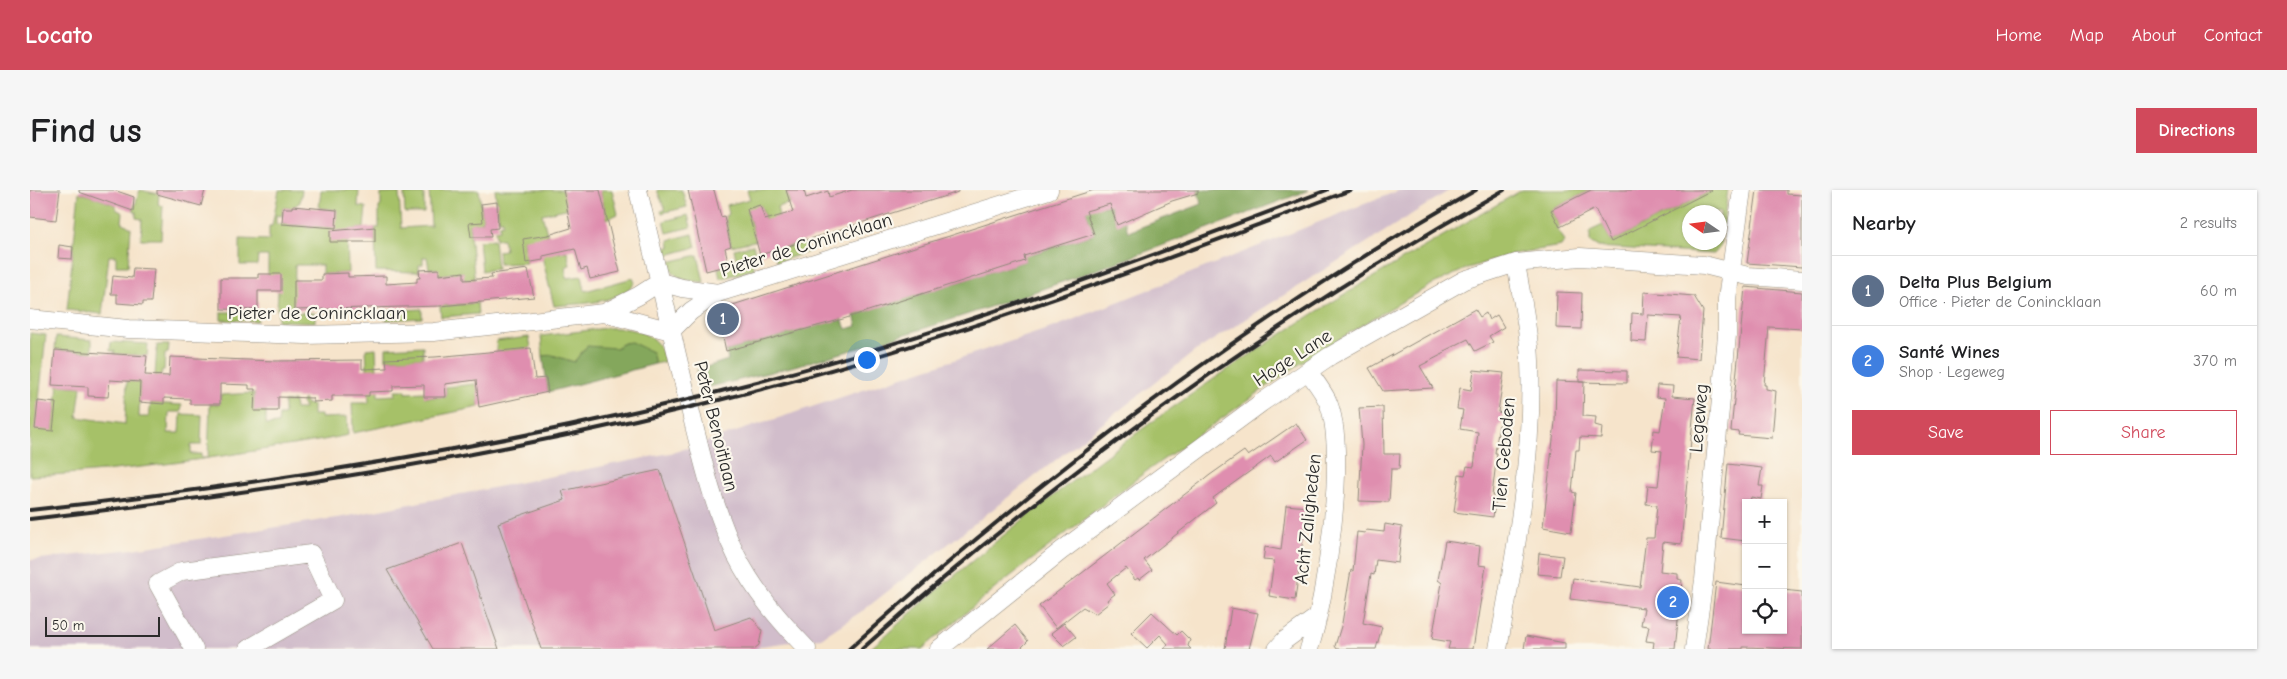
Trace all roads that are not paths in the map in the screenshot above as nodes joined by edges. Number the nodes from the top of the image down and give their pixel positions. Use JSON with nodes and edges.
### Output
{"nodes":[{"id":1,"x":638,"y":190,"type":"edge"},
{"id":2,"x":1050,"y":190,"type":"edge"},
{"id":3,"x":1742,"y":190,"type":"edge"},
{"id":4,"x":1516,"y":263,"type":"junction"},
{"id":5,"x":1730,"y":272,"type":"junction"},
{"id":6,"x":1802,"y":280,"type":"edge"},
{"id":7,"x":660,"y":282,"type":"junction"},
{"id":8,"x":718,"y":293,"type":"junction"},
{"id":9,"x":604,"y":313,"type":"junction"},
{"id":10,"x":30,"y":319,"type":"edge"},
{"id":11,"x":671,"y":330,"type":"junction"},
{"id":12,"x":1308,"y":371,"type":"junction"},
{"id":13,"x":1317,"y":617,"type":"junction"},
{"id":14,"x":796,"y":645,"type":"edge"},
{"id":15,"x":194,"y":649,"type":"edge"},
{"id":16,"x":248,"y":649,"type":"edge"},
{"id":17,"x":939,"y":649,"type":"edge"},
{"id":18,"x":1277,"y":649,"type":"edge"},
{"id":19,"x":1309,"y":649,"type":"edge"},
{"id":20,"x":1498,"y":649,"type":"edge"},
{"id":21,"x":1694,"y":649,"type":"edge"}],
"edges":[{"from":1,"to":7,"type":"street","name":"Peter Benoitlaan"},
{"from":2,"to":8,"type":"street","name":"Pieter de Conincklaan"},
{"from":3,"to":5,"type":"street","name":"Legeweg"},
{"from":4,"to":5,"type":"street","name":"Hoge Lane"},
{"from":4,"to":12,"type":"street","name":"Hoge Lane"},
{"from":4,"to":20,"type":"street","name":"Tien Geboden"},
{"from":5,"to":6,"type":"street","name":"Hoge Lane"},
{"from":5,"to":21,"type":"street","name":"Legeweg"},
{"from":7,"to":8,"type":"street","name":"Pieter de Conincklaan"},
{"from":7,"to":9,"type":"street","name":"Pieter de Conincklaan"},
{"from":7,"to":11,"type":"street","name":"Peter Benoitlaan"},
{"from":8,"to":11,"type":"street","name":"Pieter de Conincklaan"},
{"from":9,"to":10,"type":"street","name":"Pieter de Conincklaan"},
{"from":9,"to":11,"type":"street","name":"Pieter de Conincklaan"},
{"from":11,"to":14,"type":"street","name":"Peter Benoitlaan"},
{"from":12,"to":13,"type":"street","name":"Acht Zaligheden"},
{"from":12,"to":17,"type":"street","name":"Hoge Lane"},
{"from":13,"to":18,"type":"street"},
{"from":13,"to":19,"type":"street","name":"Acht Zaligheden"},
{"from":15,"to":16,"type":"street"}]}
